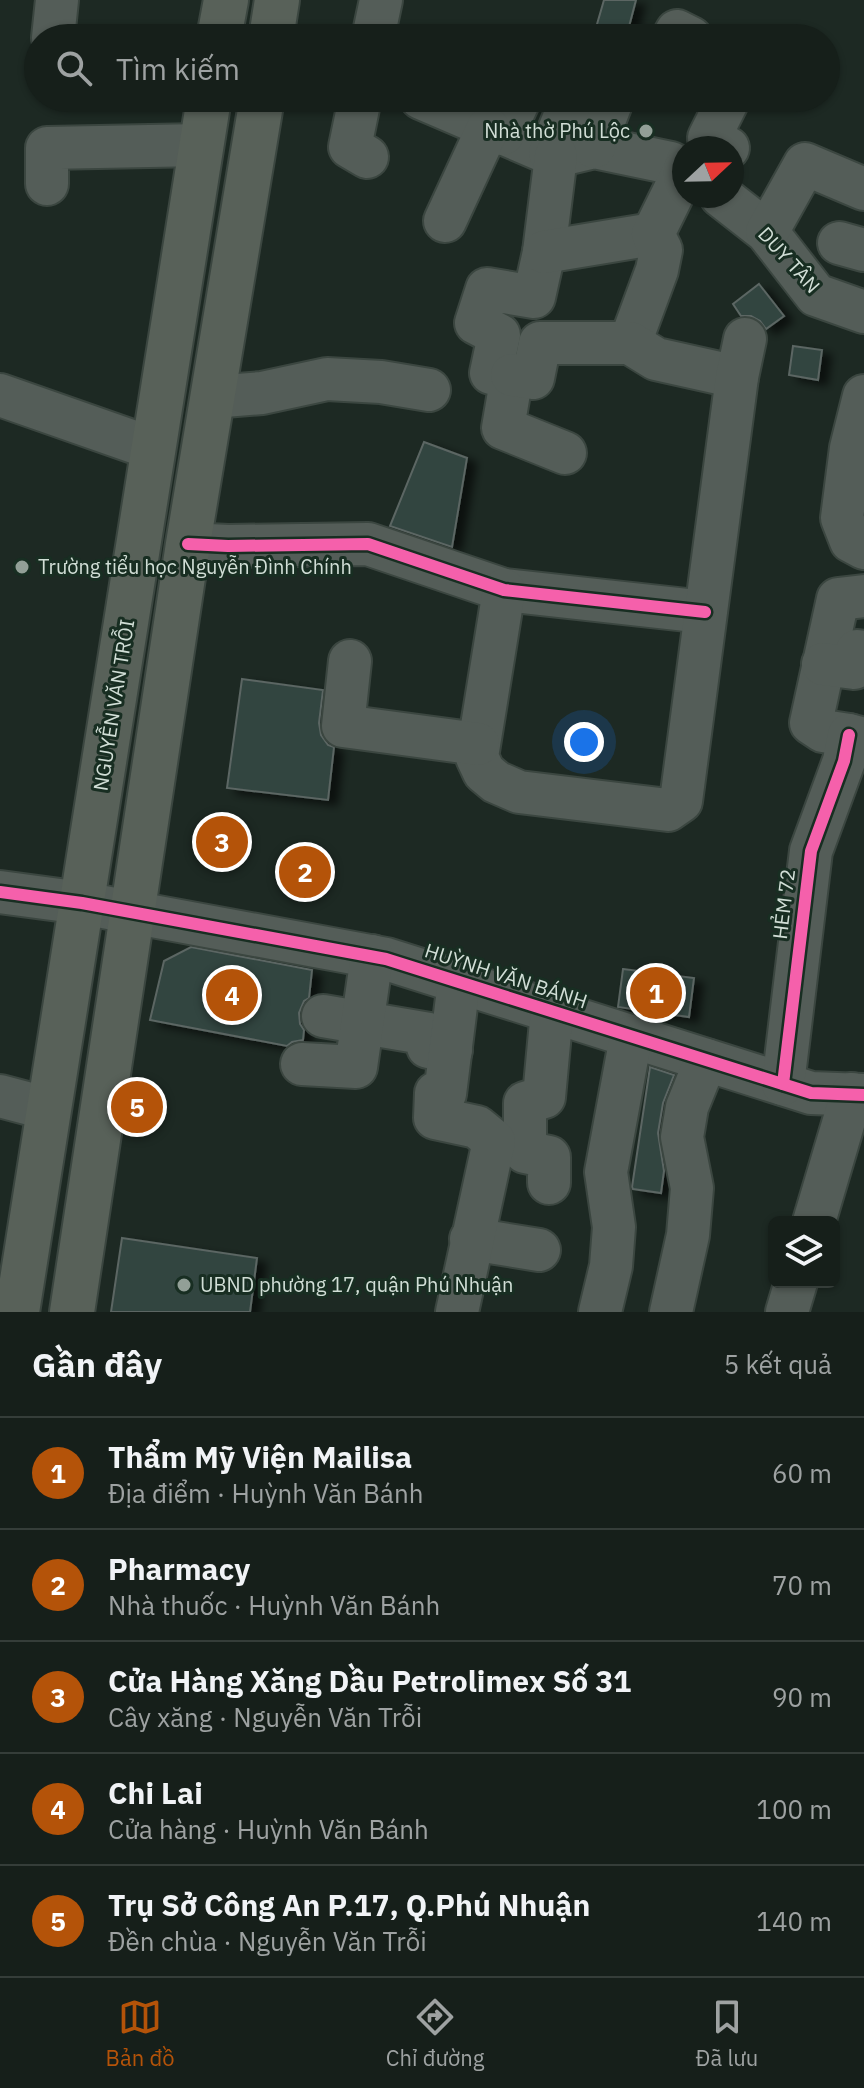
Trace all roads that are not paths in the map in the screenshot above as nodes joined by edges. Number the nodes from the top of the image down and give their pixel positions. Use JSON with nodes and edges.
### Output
{"nodes":[{"id":1,"x":57,"y":0,"type":"edge"},
{"id":2,"x":226,"y":0,"type":"edge"},
{"id":3,"x":277,"y":0,"type":"edge"},
{"id":4,"x":381,"y":0,"type":"edge"},
{"id":5,"x":54,"y":24,"type":"edge"},
{"id":6,"x":222,"y":24,"type":"edge"},
{"id":7,"x":273,"y":24,"type":"edge"},
{"id":8,"x":376,"y":24,"type":"edge"},
{"id":9,"x":207,"y":112,"type":"edge"},
{"id":10,"x":260,"y":112,"type":"edge"},
{"id":11,"x":357,"y":112,"type":"edge"},
{"id":12,"x":474,"y":112,"type":"edge"},
{"id":13,"x":571,"y":112,"type":"edge"},
{"id":14,"x":601,"y":112,"type":"edge"},
{"id":15,"x":722,"y":112,"type":"edge"},
{"id":16,"x":504,"y":120,"type":"edge"},
{"id":17,"x":710,"y":136,"type":"edge"},
{"id":18,"x":201,"y":145,"type":"junction"},
{"id":19,"x":48,"y":151,"type":"dead end"},
{"id":20,"x":567,"y":152,"type":"junction"},
{"id":21,"x":367,"y":157,"type":"dead end"},
{"id":22,"x":744,"y":157,"type":"edge"},
{"id":23,"x":672,"y":164,"type":"edge"},
{"id":24,"x":744,"y":173,"type":"edge"},
{"id":25,"x":864,"y":189,"type":"edge"},
{"id":26,"x":672,"y":195,"type":"edge"},
{"id":27,"x":740,"y":208,"type":"edge"},
{"id":28,"x":445,"y":221,"type":"dead end"},
{"id":29,"x":767,"y":232,"type":"junction"},
{"id":30,"x":653,"y":234,"type":"junction"},
{"id":31,"x":544,"y":252,"type":"junction"},
{"id":32,"x":864,"y":312,"type":"edge"},
{"id":33,"x":630,"y":343,"type":"junction"},
{"id":34,"x":512,"y":375,"type":"junction"},
{"id":35,"x":429,"y":390,"type":"dead end"},
{"id":36,"x":0,"y":395,"type":"edge"},
{"id":37,"x":864,"y":396,"type":"edge"},
{"id":38,"x":212,"y":397,"type":"junction"},
{"id":39,"x":154,"y":449,"type":"junction"},
{"id":40,"x":565,"y":453,"type":"dead end"},
{"id":41,"x":188,"y":544,"type":"junction"},
{"id":42,"x":864,"y":548,"type":"edge"},
{"id":43,"x":504,"y":590,"type":"junction"},
{"id":44,"x":864,"y":596,"type":"edge"},
{"id":45,"x":705,"y":612,"type":"junction"},
{"id":46,"x":864,"y":652,"type":"edge"},
{"id":47,"x":350,"y":661,"type":"dead end"},
{"id":48,"x":823,"y":664,"type":"junction"},
{"id":49,"x":857,"y":737,"type":"edge"},
{"id":50,"x":478,"y":744,"type":"junction"},
{"id":51,"x":0,"y":892,"type":"edge"},
{"id":52,"x":82,"y":903,"type":"junction"},
{"id":53,"x":131,"y":912,"type":"junction"},
{"id":54,"x":372,"y":956,"type":"junction"},
{"id":55,"x":459,"y":982,"type":"junction"},
{"id":56,"x":552,"y":1011,"type":"junction"},
{"id":57,"x":355,"y":1021,"type":"junction"},
{"id":58,"x":631,"y":1037,"type":"junction"},
{"id":59,"x":451,"y":1050,"type":"junction"},
{"id":60,"x":706,"y":1060,"type":"junction"},
{"id":61,"x":302,"y":1064,"type":"dead end"},
{"id":62,"x":783,"y":1084,"type":"junction"},
{"id":63,"x":373,"y":1086,"type":"dead end"},
{"id":64,"x":858,"y":1095,"type":"edge"},
{"id":65,"x":0,"y":1096,"type":"edge"},
{"id":66,"x":49,"y":1109,"type":"junction"},
{"id":67,"x":487,"y":1170,"type":"junction"},
{"id":68,"x":549,"y":1183,"type":"junction"},
{"id":69,"x":608,"y":1189,"type":"junction"},
{"id":70,"x":816,"y":1216,"type":"edge"},
{"id":71,"x":471,"y":1239,"type":"junction"},
{"id":72,"x":539,"y":1250,"type":"dead end"},
{"id":73,"x":794,"y":1288,"type":"edge"},
{"id":74,"x":17,"y":1312,"type":"edge"},
{"id":75,"x":72,"y":1312,"type":"edge"},
{"id":76,"x":457,"y":1312,"type":"edge"},
{"id":77,"x":600,"y":1312,"type":"edge"},
{"id":78,"x":671,"y":1312,"type":"edge"},
{"id":79,"x":787,"y":1312,"type":"edge"}],
"edges":[{"from":1,"to":5,"type":"street"},
{"from":2,"to":6,"type":"main road"},
{"from":3,"to":7,"type":"main road"},
{"from":4,"to":8,"type":"street"},
{"from":9,"to":18,"type":"main road","name":"NGUYỄN VĂN TRỖI"},
{"from":10,"to":38,"type":"main road"},
{"from":11,"to":21,"type":"street"},
{"from":12,"to":16,"type":"street"},
{"from":13,"to":20,"type":"street"},
{"from":14,"to":20,"type":"street"},
{"from":15,"to":17,"type":"street"},
{"from":16,"to":20,"type":"street"},
{"from":16,"to":28,"type":"street"},
{"from":18,"to":19,"type":"street"},
{"from":18,"to":39,"type":"main road","name":"NGUYỄN VĂN TRỖI"},
{"from":20,"to":23,"type":"street"},
{"from":20,"to":31,"type":"street"},
{"from":22,"to":24,"type":"street"},
{"from":25,"to":29,"type":"street"},
{"from":26,"to":30,"type":"street"},
{"from":27,"to":29,"type":"street","name":"DUY TÂN"},
{"from":29,"to":32,"type":"street","name":"DUY TÂN"},
{"from":30,"to":31,"type":"street"},
{"from":30,"to":33,"type":"street"},
{"from":31,"to":34,"type":"street"},
{"from":33,"to":34,"type":"street"},
{"from":33,"to":45,"type":"street"},
{"from":34,"to":40,"type":"street"},
{"from":35,"to":38,"type":"street"},
{"from":36,"to":39,"type":"street"},
{"from":37,"to":42,"type":"street"},
{"from":38,"to":41,"type":"main road"},
{"from":39,"to":52,"type":"main road","name":"NGUYỄN VĂN TRỖI"},
{"from":41,"to":43,"type":"street"},
{"from":41,"to":53,"type":"main road"},
{"from":43,"to":45,"type":"street"},
{"from":43,"to":50,"type":"street"},
{"from":44,"to":48,"type":"street"},
{"from":45,"to":50,"type":"street"},
{"from":46,"to":48,"type":"street"},
{"from":47,"to":50,"type":"street"},
{"from":48,"to":49,"type":"street"},
{"from":49,"to":62,"type":"street","name":"HẺM 72"},
{"from":51,"to":52,"type":"street"},
{"from":52,"to":53,"type":"street","name":"HUỲNH VĂN BÁNH"},
{"from":52,"to":66,"type":"main road","name":"NGUYỄN VĂN TRỖI"},
{"from":53,"to":54,"type":"street","name":"HUỲNH VĂN BÁNH"},
{"from":53,"to":75,"type":"main road"},
{"from":54,"to":55,"type":"street","name":"HUỲNH VĂN BÁNH"},
{"from":54,"to":57,"type":"street"},
{"from":55,"to":56,"type":"street","name":"HUỲNH VĂN BÁNH"},
{"from":55,"to":59,"type":"street"},
{"from":56,"to":58,"type":"street","name":"HUỲNH VĂN BÁNH"},
{"from":56,"to":68,"type":"street"},
{"from":57,"to":59,"type":"street"},
{"from":57,"to":61,"type":"street"},
{"from":57,"to":63,"type":"street"},
{"from":58,"to":60,"type":"street","name":"HUỲNH VĂN BÁNH"},
{"from":58,"to":69,"type":"street"},
{"from":59,"to":67,"type":"street"},
{"from":60,"to":62,"type":"street","name":"HUỲNH VĂN BÁNH"},
{"from":60,"to":78,"type":"street"},
{"from":62,"to":64,"type":"street","name":"HUỲNH VĂN BÁNH"},
{"from":64,"to":70,"type":"street"},
{"from":65,"to":66,"type":"street"},
{"from":66,"to":74,"type":"main road","name":"NGUYỄN VĂN TRỖI"},
{"from":67,"to":68,"type":"street"},
{"from":67,"to":71,"type":"street"},
{"from":68,"to":69,"type":"street"},
{"from":69,"to":77,"type":"street"},
{"from":71,"to":72,"type":"street"},
{"from":71,"to":76,"type":"street"},
{"from":73,"to":79,"type":"street"}]}
